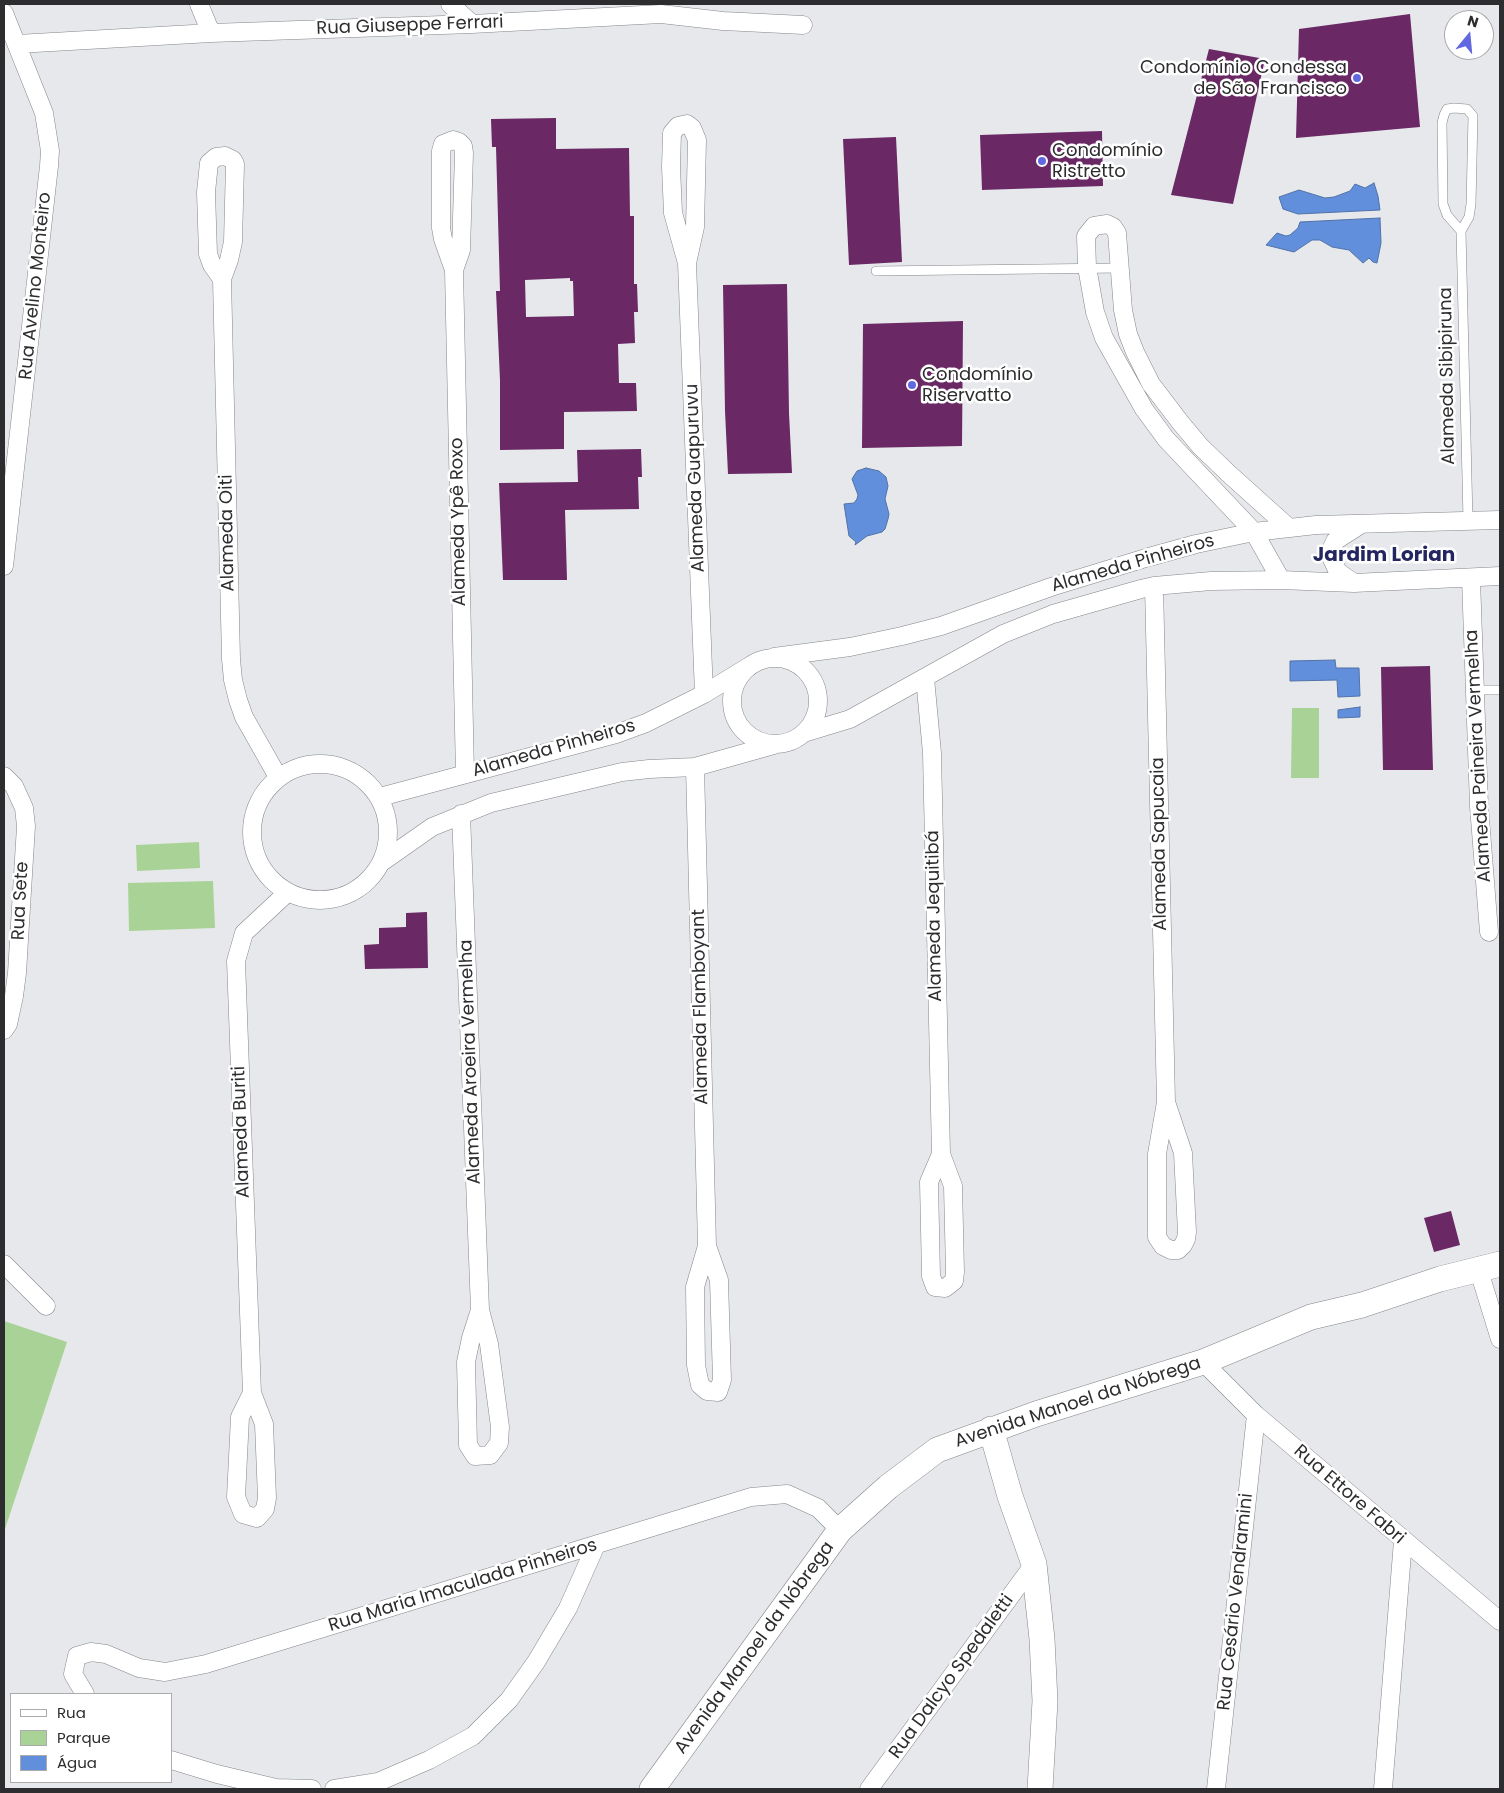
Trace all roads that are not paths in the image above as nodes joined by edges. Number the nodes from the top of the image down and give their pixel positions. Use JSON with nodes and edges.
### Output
{"nodes":[{"id":1,"x":199,"y":4,"type":"edge"},
{"id":2,"x":450,"y":4,"type":"edge"},
{"id":3,"x":659,"y":9,"type":"edge"},
{"id":4,"x":4,"y":14,"type":"edge"},
{"id":5,"x":472,"y":24,"type":"junction"},
{"id":6,"x":803,"y":25,"type":"dead end"},
{"id":7,"x":211,"y":33,"type":"junction"},
{"id":8,"x":17,"y":44,"type":"junction"},
{"id":9,"x":1461,"y":231,"type":"junction"},
{"id":10,"x":687,"y":263,"type":"junction"},
{"id":11,"x":1087,"y":267,"type":"junction"},
{"id":12,"x":1120,"y":268,"type":"junction"},
{"id":13,"x":454,"y":270,"type":"junction"},
{"id":14,"x":876,"y":271,"type":"dead end"},
{"id":15,"x":222,"y":278,"type":"junction"},
{"id":16,"x":1123,"y":310,"type":"junction"},
{"id":17,"x":1095,"y":312,"type":"junction"},
{"id":18,"x":1468,"y":520,"type":"junction"},
{"id":19,"x":1500,"y":520,"type":"edge"},
{"id":20,"x":1363,"y":524,"type":"junction"},
{"id":21,"x":1288,"y":527,"type":"junction"},
{"id":22,"x":1254,"y":532,"type":"junction"},
{"id":23,"x":4,"y":566,"type":"edge"},
{"id":24,"x":1500,"y":576,"type":"edge"},
{"id":25,"x":1471,"y":579,"type":"junction"},
{"id":26,"x":1281,"y":580,"type":"junction"},
{"id":27,"x":1354,"y":583,"type":"junction"},
{"id":28,"x":1154,"y":586,"type":"junction"},
{"id":29,"x":774,"y":658,"type":"junction"},
{"id":30,"x":748,"y":667,"type":"junction"},
{"id":31,"x":925,"y":678,"type":"junction"},
{"id":32,"x":1475,"y":690,"type":"junction"},
{"id":33,"x":1500,"y":690,"type":"edge"},
{"id":34,"x":704,"y":694,"type":"junction"},
{"id":35,"x":804,"y":733,"type":"junction"},
{"id":36,"x":778,"y":744,"type":"junction"},
{"id":37,"x":695,"y":767,"type":"junction"},
{"id":38,"x":465,"y":774,"type":"junction"},
{"id":39,"x":4,"y":776,"type":"edge"},
{"id":40,"x":278,"y":778,"type":"junction"},
{"id":41,"x":380,"y":797,"type":"junction"},
{"id":42,"x":461,"y":814,"type":"junction"},
{"id":43,"x":382,"y":862,"type":"junction"},
{"id":44,"x":288,"y":892,"type":"junction"},
{"id":45,"x":1489,"y":932,"type":"dead end"},
{"id":46,"x":4,"y":1030,"type":"edge"},
{"id":47,"x":1166,"y":1102,"type":"junction"},
{"id":48,"x":940,"y":1154,"type":"junction"},
{"id":49,"x":707,"y":1246,"type":"junction"},
{"id":50,"x":4,"y":1264,"type":"edge"},
{"id":51,"x":1489,"y":1268,"type":"edge"},
{"id":52,"x":46,"y":1306,"type":"dead end"},
{"id":53,"x":480,"y":1310,"type":"junction"},
{"id":54,"x":1500,"y":1340,"type":"edge"},
{"id":55,"x":1202,"y":1362,"type":"junction"},
{"id":56,"x":252,"y":1393,"type":"junction"},
{"id":57,"x":1256,"y":1415,"type":"junction"},
{"id":58,"x":991,"y":1429,"type":"junction"},
{"id":59,"x":840,"y":1530,"type":"junction"},
{"id":60,"x":1403,"y":1541,"type":"junction"},
{"id":61,"x":596,"y":1545,"type":"junction"},
{"id":62,"x":1034,"y":1564,"type":"junction"},
{"id":63,"x":1500,"y":1622,"type":"edge"},
{"id":64,"x":84,"y":1693,"type":"edge"},
{"id":65,"x":172,"y":1760,"type":"edge"},
{"id":66,"x":312,"y":1789,"type":"edge"},
{"id":67,"x":334,"y":1789,"type":"edge"},
{"id":68,"x":652,"y":1789,"type":"edge"},
{"id":69,"x":869,"y":1789,"type":"edge"},
{"id":70,"x":1040,"y":1789,"type":"edge"},
{"id":71,"x":1216,"y":1789,"type":"edge"},
{"id":72,"x":1383,"y":1789,"type":"edge"}],
"edges":[{"from":1,"to":7,"type":"street"},
{"from":2,"to":5,"type":"street"},
{"from":3,"to":5,"type":"street","name":"Rua Giuseppe Ferrari"},
{"from":3,"to":6,"type":"street","name":"Rua Giuseppe Ferrari"},
{"from":4,"to":8,"type":"street","name":"Rua Avelino Monteiro"},
{"from":5,"to":7,"type":"street","name":"Rua Giuseppe Ferrari"},
{"from":7,"to":8,"type":"street","name":"Rua Giuseppe Ferrari"},
{"from":8,"to":23,"type":"street","name":"Rua Avelino Monteiro"},
{"from":9,"to":9,"type":"lane"},
{"from":9,"to":18,"type":"lane","name":"Alameda Sibipiruna"},
{"from":10,"to":10,"type":"street","name":"Alameda Guapuruvu"},
{"from":10,"to":34,"type":"street","name":"Alameda Guapuruvu"},
{"from":11,"to":12,"type":"lane"},
{"from":11,"to":12,"type":"street"},
{"from":11,"to":14,"type":"lane"},
{"from":11,"to":17,"type":"street"},
{"from":12,"to":16,"type":"street"},
{"from":13,"to":13,"type":"street","name":"Alameda Ypê Roxo"},
{"from":13,"to":38,"type":"street","name":"Alameda Ypê Roxo"},
{"from":15,"to":15,"type":"street","name":"Alameda Oiti"},
{"from":15,"to":40,"type":"street","name":"Alameda Oiti"},
{"from":16,"to":17,"type":"street"},
{"from":16,"to":21,"type":"street"},
{"from":17,"to":22,"type":"street"},
{"from":18,"to":19,"type":"street","name":"Alameda Pinheiros"},
{"from":18,"to":20,"type":"street","name":"Alameda Pinheiros"},
{"from":20,"to":21,"type":"street","name":"Alameda Pinheiros"},
{"from":20,"to":27,"type":"street"},
{"from":21,"to":22,"type":"street","name":"Alameda Pinheiros"},
{"from":22,"to":26,"type":"street"},
{"from":22,"to":29,"type":"street","name":"Alameda Pinheiros"},
{"from":24,"to":25,"type":"street","name":"Alameda Pinheiros"},
{"from":25,"to":27,"type":"street","name":"Alameda Pinheiros"},
{"from":25,"to":32,"type":"street","name":"Alameda Paineira Vermelha"},
{"from":26,"to":27,"type":"street","name":"Alameda Pinheiros"},
{"from":26,"to":28,"type":"street","name":"Alameda Pinheiros"},
{"from":28,"to":31,"type":"street","name":"Alameda Pinheiros"},
{"from":28,"to":47,"type":"street","name":"Alameda Sapucaia"},
{"from":29,"to":30,"type":"street"},
{"from":29,"to":35,"type":"street"},
{"from":30,"to":34,"type":"street","name":"Alameda Pinheiros"},
{"from":30,"to":36,"type":"street"},
{"from":31,"to":35,"type":"street","name":"Alameda Pinheiros"},
{"from":31,"to":48,"type":"street","name":"Alameda Jequitibá"},
{"from":32,"to":33,"type":"lane"},
{"from":32,"to":45,"type":"street","name":"Alameda Paineira Vermelha"},
{"from":34,"to":38,"type":"street","name":"Alameda Pinheiros"},
{"from":35,"to":36,"type":"street"},
{"from":36,"to":37,"type":"street","name":"Alameda Pinheiros"},
{"from":37,"to":42,"type":"street","name":"Alameda Pinheiros"},
{"from":37,"to":49,"type":"street","name":"Alameda Flamboyant"},
{"from":38,"to":41,"type":"street","name":"Alameda Pinheiros"},
{"from":39,"to":46,"type":"street","name":"Rua Sete"},
{"from":40,"to":41,"type":"street"},
{"from":40,"to":44,"type":"street"},
{"from":41,"to":43,"type":"street"},
{"from":42,"to":43,"type":"street","name":"Alameda Pinheiros"},
{"from":42,"to":53,"type":"street","name":"Alameda Aroeira Vermelha"},
{"from":43,"to":44,"type":"street"},
{"from":44,"to":56,"type":"street","name":"Alameda Buriti"},
{"from":47,"to":47,"type":"street","name":"Alameda Sapucaia"},
{"from":48,"to":48,"type":"street","name":"Alameda Jequitibá"},
{"from":49,"to":49,"type":"street","name":"Alameda Flamboyant"},
{"from":50,"to":52,"type":"street"},
{"from":51,"to":54,"type":"street"},
{"from":51,"to":55,"type":"main road","name":"Avenida Manoel da Nóbrega"},
{"from":53,"to":53,"type":"street","name":"Alameda Aroeira Vermelha"},
{"from":55,"to":57,"type":"street","name":"Rua Ettore Fabri"},
{"from":55,"to":58,"type":"main road","name":"Avenida Manoel da Nóbrega"},
{"from":56,"to":56,"type":"street","name":"Alameda Buriti"},
{"from":57,"to":60,"type":"street","name":"Rua Ettore Fabri"},
{"from":57,"to":71,"type":"street","name":"Rua Cesário Vendramini"},
{"from":58,"to":59,"type":"main road","name":"Avenida Manoel da Nóbrega"},
{"from":58,"to":62,"type":"main road"},
{"from":59,"to":61,"type":"street","name":"Rua Maria Imaculada Pinheiros"},
{"from":59,"to":68,"type":"main road","name":"Avenida Manoel da Nóbrega"},
{"from":60,"to":63,"type":"street","name":"Rua Ettore Fabri"},
{"from":60,"to":72,"type":"street"},
{"from":61,"to":64,"type":"street","name":"Rua Maria Imaculada Pinheiros"},
{"from":61,"to":67,"type":"street"},
{"from":62,"to":69,"type":"street","name":"Rua Dalcyo Spedaletti"},
{"from":62,"to":70,"type":"main road"},
{"from":65,"to":66,"type":"street"}]}
